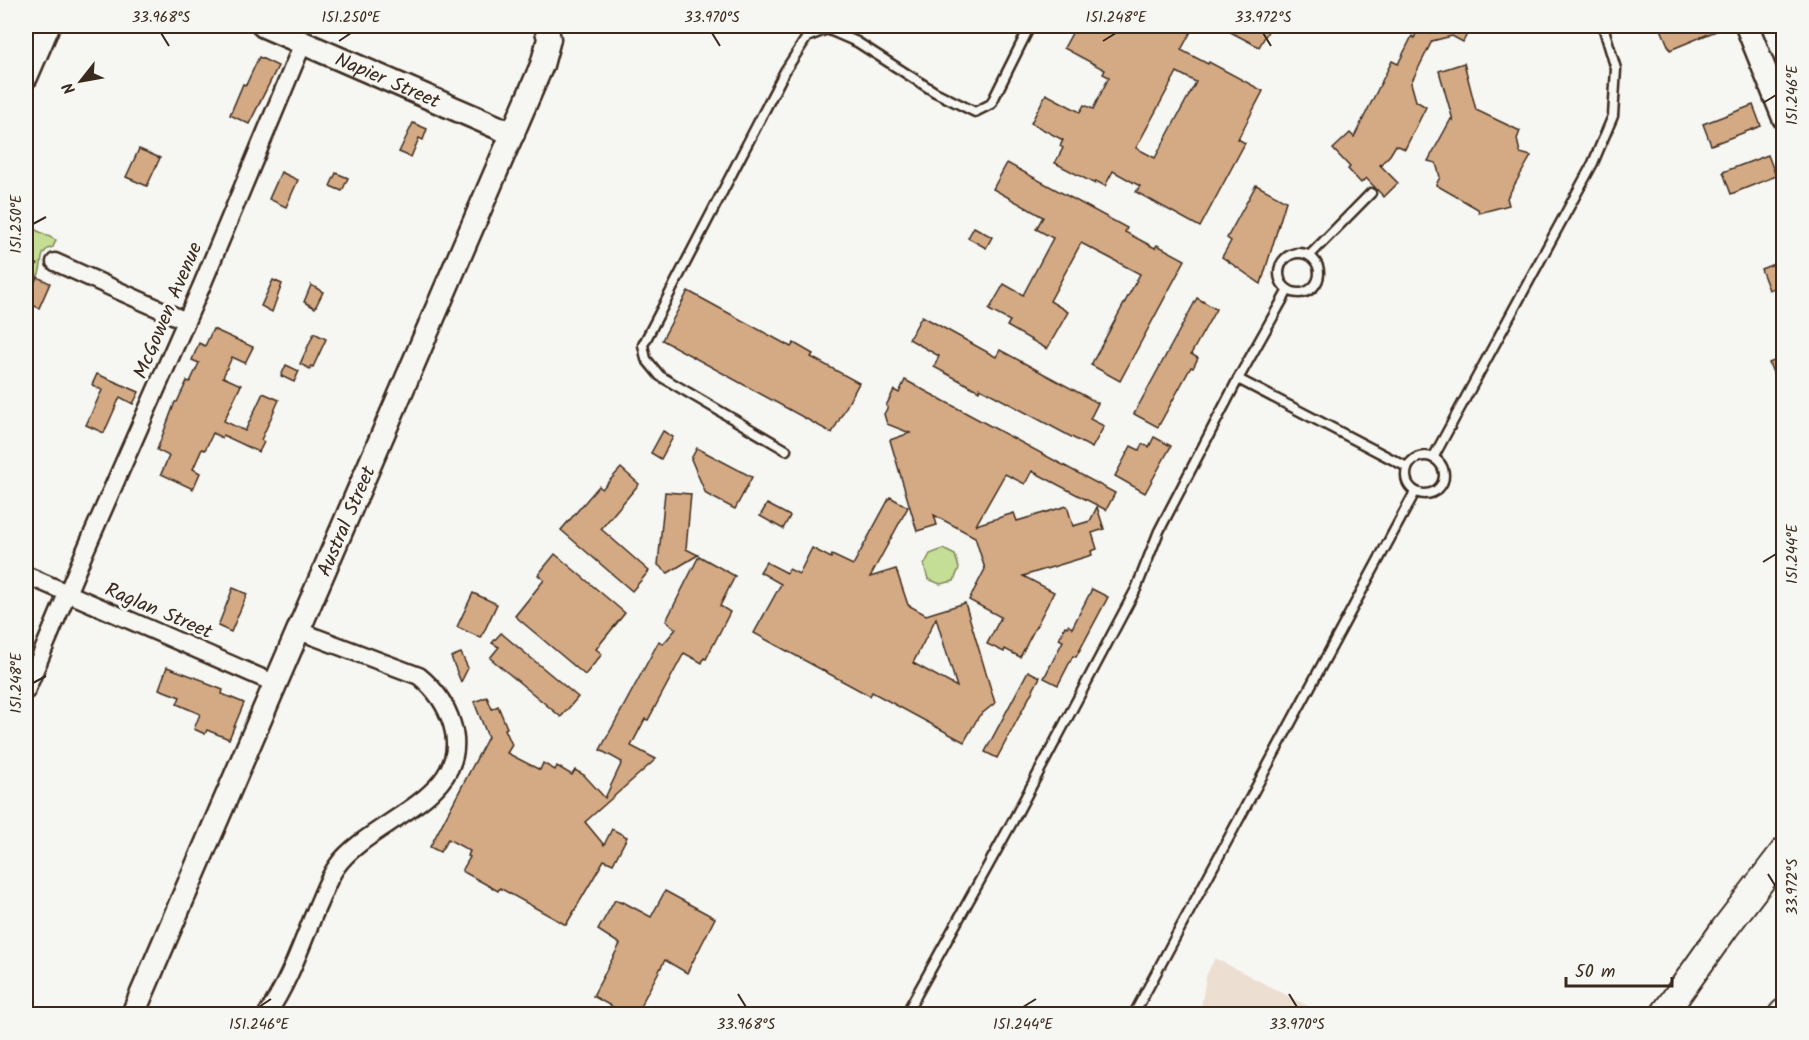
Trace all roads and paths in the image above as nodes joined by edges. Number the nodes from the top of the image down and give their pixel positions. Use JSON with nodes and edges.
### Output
{"nodes":[{"id":1,"x":48,"y":26,"type":"edge"},
{"id":2,"x":264,"y":26,"type":"edge"},
{"id":3,"x":546,"y":26,"type":"edge"},
{"id":4,"x":1030,"y":26,"type":"edge"},
{"id":5,"x":1602,"y":26,"type":"edge"},
{"id":6,"x":1747,"y":26,"type":"edge"},
{"id":7,"x":303,"y":43,"type":"junction"},
{"id":8,"x":26,"y":77,"type":"edge"},
{"id":9,"x":1783,"y":113,"type":"edge"},
{"id":10,"x":513,"y":134,"type":"junction"},
{"id":11,"x":1371,"y":193,"type":"dead end"},
{"id":12,"x":35,"y":249,"type":"dead end"},
{"id":13,"x":1310,"y":255,"type":"junction"},
{"id":14,"x":27,"y":259,"type":"dead end"},
{"id":15,"x":55,"y":262,"type":"dead end"},
{"id":16,"x":1288,"y":290,"type":"junction"},
{"id":17,"x":186,"y":321,"type":"junction"},
{"id":18,"x":1238,"y":380,"type":"junction"},
{"id":19,"x":786,"y":450,"type":"dead end"},
{"id":20,"x":1433,"y":458,"type":"junction"},
{"id":21,"x":1407,"y":467,"type":"junction"},
{"id":22,"x":1415,"y":492,"type":"junction"},
{"id":23,"x":26,"y":575,"type":"edge"},
{"id":24,"x":67,"y":593,"type":"junction"},
{"id":25,"x":299,"y":630,"type":"junction"},
{"id":26,"x":276,"y":684,"type":"junction"},
{"id":27,"x":26,"y":691,"type":"edge"},
{"id":28,"x":1784,"y":851,"type":"edge"},
{"id":29,"x":133,"y":1014,"type":"edge"},
{"id":30,"x":267,"y":1014,"type":"edge"},
{"id":31,"x":906,"y":1014,"type":"edge"},
{"id":32,"x":1134,"y":1014,"type":"edge"},
{"id":33,"x":1664,"y":1014,"type":"edge"}],
"edges":[{"from":1,"to":8,"type":"street"},
{"from":2,"to":7,"type":"street","name":"Napier Street"},
{"from":3,"to":10,"type":"street","name":"Austral Street"},
{"from":4,"to":19,"type":"lane"},
{"from":5,"to":20,"type":"lane"},
{"from":6,"to":9,"type":"street"},
{"from":7,"to":10,"type":"street","name":"Napier Street"},
{"from":7,"to":17,"type":"street","name":"McGowen Avenue"},
{"from":10,"to":25,"type":"street","name":"Austral Street"},
{"from":11,"to":13,"type":"lane"},
{"from":12,"to":14,"type":"path"},
{"from":13,"to":16,"type":"lane"},
{"from":13,"to":16,"type":"lane"},
{"from":15,"to":17,"type":"street"},
{"from":16,"to":18,"type":"lane"},
{"from":17,"to":24,"type":"street","name":"McGowen Avenue"},
{"from":18,"to":21,"type":"lane"},
{"from":18,"to":31,"type":"lane"},
{"from":20,"to":21,"type":"lane"},
{"from":20,"to":22,"type":"lane"},
{"from":21,"to":22,"type":"lane"},
{"from":22,"to":32,"type":"lane"},
{"from":23,"to":24,"type":"street","name":"Raglan Street"},
{"from":24,"to":26,"type":"street","name":"Raglan Street"},
{"from":24,"to":27,"type":"street","name":"McGowen Avenue"},
{"from":25,"to":26,"type":"street","name":"Austral Street"},
{"from":25,"to":30,"type":"street"},
{"from":26,"to":29,"type":"street","name":"Austral Street"},
{"from":28,"to":33,"type":"main road"}]}
